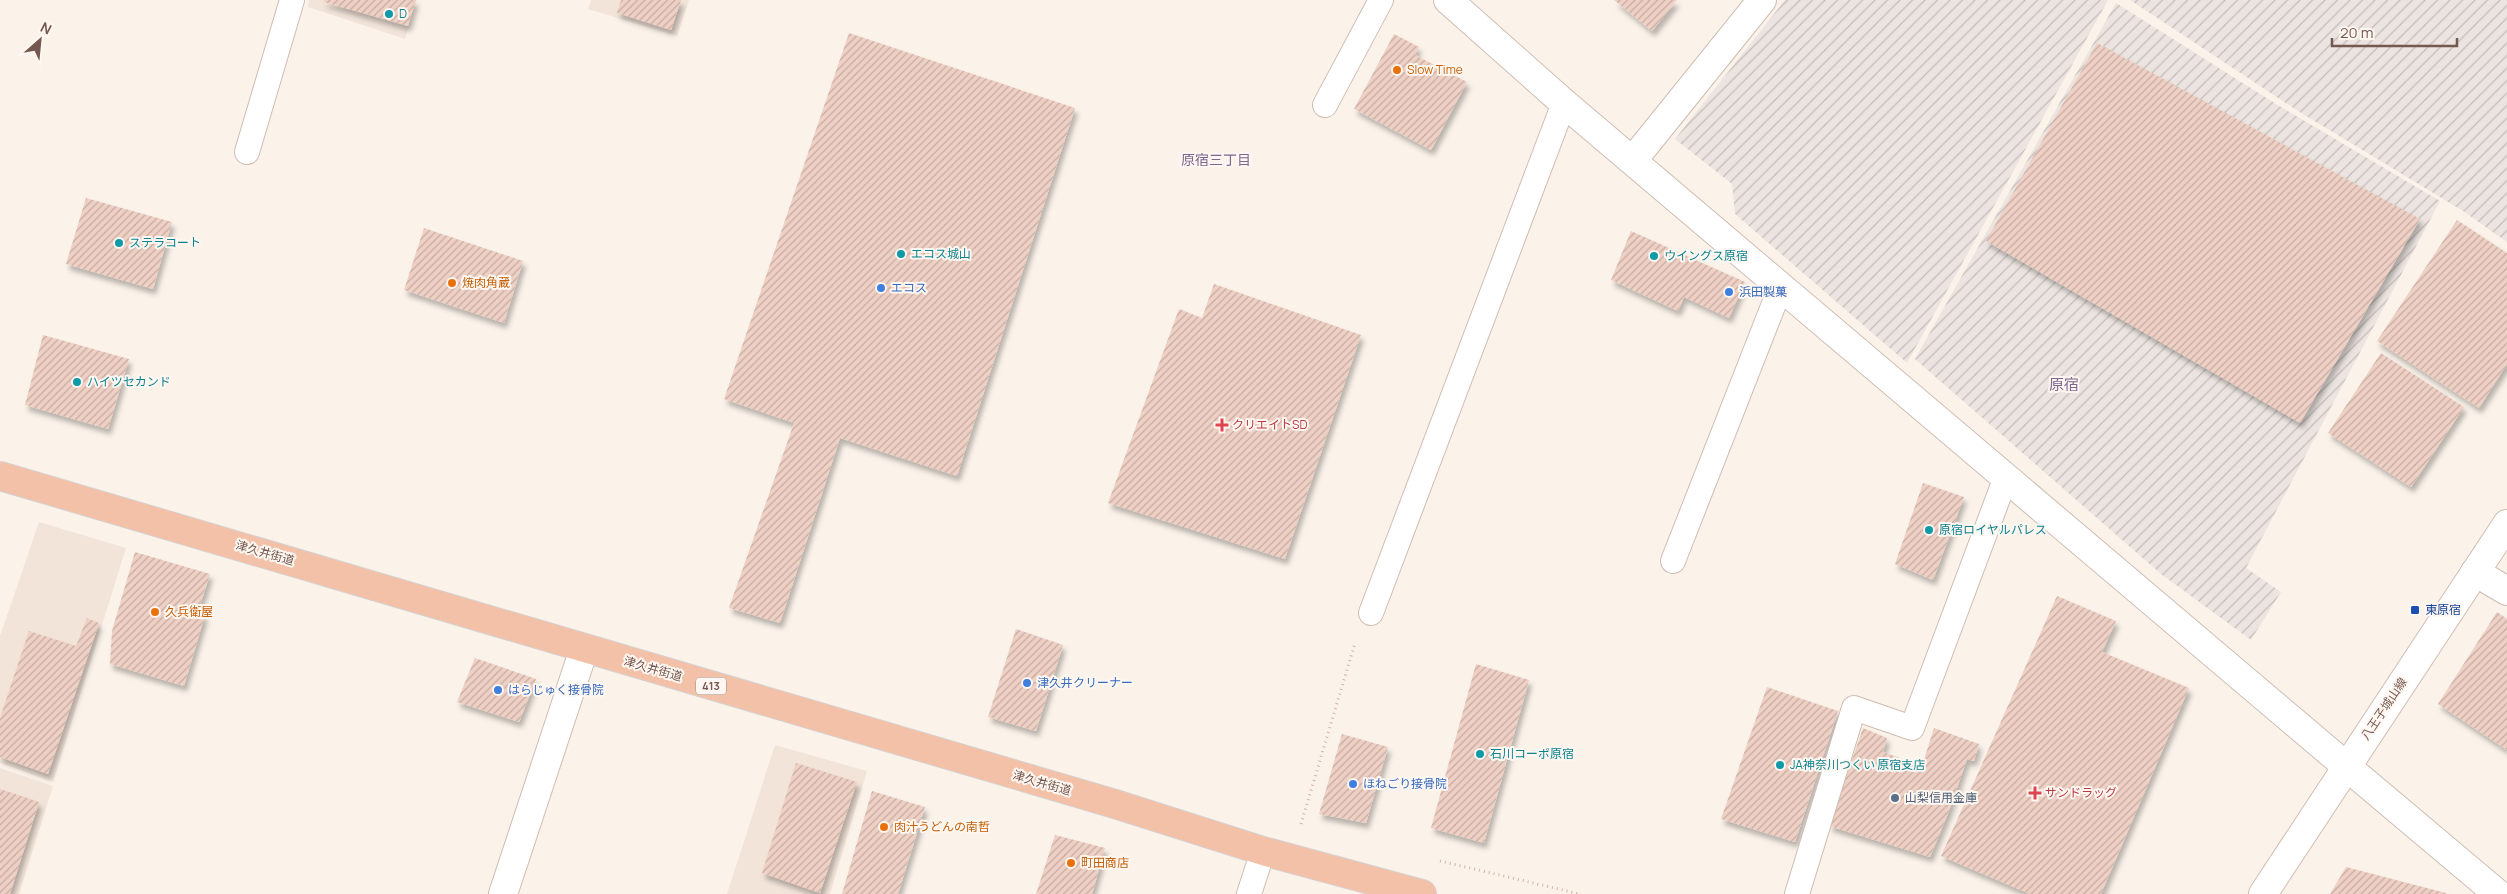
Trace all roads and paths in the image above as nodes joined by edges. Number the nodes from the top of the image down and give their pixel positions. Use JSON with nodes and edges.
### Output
{"nodes":[{"id":1,"x":292,"y":0,"type":"edge"},
{"id":2,"x":1381,"y":0,"type":"edge"},
{"id":3,"x":1448,"y":0,"type":"edge"},
{"id":4,"x":1762,"y":0,"type":"edge"},
{"id":5,"x":1564,"y":103,"type":"junction"},
{"id":6,"x":1325,"y":105,"type":"dead end"},
{"id":7,"x":247,"y":152,"type":"dead end"},
{"id":8,"x":1633,"y":160,"type":"junction"},
{"id":9,"x":1781,"y":286,"type":"junction"},
{"id":10,"x":0,"y":476,"type":"edge"},
{"id":11,"x":2006,"y":477,"type":"junction"},
{"id":12,"x":2507,"y":524,"type":"edge"},
{"id":13,"x":1673,"y":560,"type":"dead end"},
{"id":14,"x":2475,"y":572,"type":"junction"},
{"id":15,"x":2507,"y":591,"type":"edge"},
{"id":16,"x":1372,"y":613,"type":"dead end"},
{"id":17,"x":1356,"y":640,"type":"dead end"},
{"id":18,"x":584,"y":649,"type":"junction"},
{"id":19,"x":2346,"y":766,"type":"junction"},
{"id":20,"x":1263,"y":851,"type":"junction"},
{"id":21,"x":1291,"y":858,"type":"junction"},
{"id":22,"x":503,"y":894,"type":"edge"},
{"id":23,"x":1249,"y":894,"type":"edge"},
{"id":24,"x":1422,"y":894,"type":"edge"},
{"id":25,"x":1797,"y":894,"type":"edge"},
{"id":26,"x":2263,"y":894,"type":"edge"},
{"id":27,"x":2498,"y":894,"type":"edge"}],
"edges":[{"from":1,"to":7,"type":"lane"},
{"from":2,"to":6,"type":"lane"},
{"from":3,"to":5,"type":"street"},
{"from":4,"to":8,"type":"street"},
{"from":5,"to":8,"type":"street"},
{"from":5,"to":16,"type":"lane"},
{"from":8,"to":9,"type":"street"},
{"from":9,"to":11,"type":"street"},
{"from":9,"to":13,"type":"lane"},
{"from":10,"to":18,"type":"highway","name":"津久井街道","number":"413"},
{"from":11,"to":19,"type":"street"},
{"from":11,"to":25,"type":"lane"},
{"from":12,"to":14,"type":"street","name":"八王子城山線"},
{"from":14,"to":15,"type":"street"},
{"from":14,"to":19,"type":"street","name":"八王子城山線"},
{"from":17,"to":21,"type":"path"},
{"from":18,"to":20,"type":"highway","name":"津久井街道","number":"413"},
{"from":18,"to":22,"type":"street"},
{"from":19,"to":26,"type":"street","name":"八王子城山線"},
{"from":19,"to":27,"type":"street"},
{"from":20,"to":21,"type":"highway","name":"津久井街道","number":"413"},
{"from":20,"to":23,"type":"lane"},
{"from":21,"to":24,"type":"highway","name":"津久井街道","number":"413"}]}
